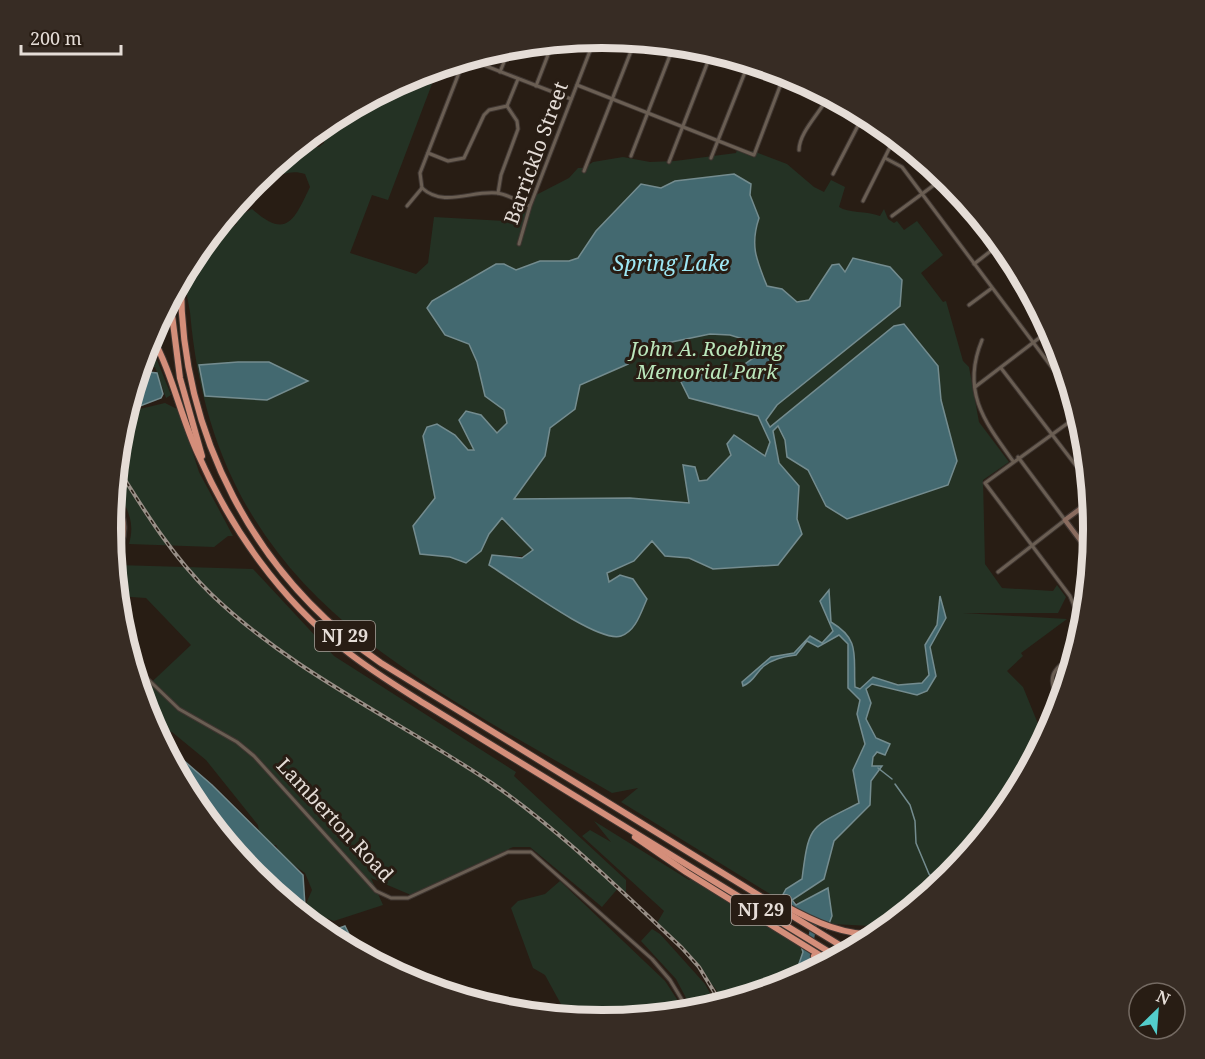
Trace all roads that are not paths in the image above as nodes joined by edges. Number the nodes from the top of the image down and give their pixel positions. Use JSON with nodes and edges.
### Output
{"nodes":[{"id":1,"x":591,"y":48,"type":"edge"},
{"id":2,"x":631,"y":49,"type":"edge"},
{"id":3,"x":549,"y":51,"type":"edge"},
{"id":4,"x":671,"y":53,"type":"edge"},
{"id":5,"x":506,"y":58,"type":"edge"},
{"id":6,"x":709,"y":60,"type":"edge"},
{"id":7,"x":479,"y":64,"type":"edge"},
{"id":8,"x":462,"y":69,"type":"edge"},
{"id":9,"x":746,"y":70,"type":"edge"},
{"id":10,"x":500,"y":72,"type":"junction"},
{"id":11,"x":518,"y":79,"type":"junction"},
{"id":12,"x":781,"y":83,"type":"edge"},
{"id":13,"x":577,"y":85,"type":"junction"},
{"id":14,"x":536,"y":86,"type":"junction"},
{"id":15,"x":571,"y":99,"type":"junction"},
{"id":16,"x":612,"y":99,"type":"junction"},
{"id":17,"x":825,"y":103,"type":"edge"},
{"id":18,"x":507,"y":106,"type":"junction"},
{"id":19,"x":647,"y":113,"type":"junction"},
{"id":20,"x":859,"y":123,"type":"edge"},
{"id":21,"x":683,"y":127,"type":"junction"},
{"id":22,"x":718,"y":141,"type":"junction"},
{"id":23,"x":892,"y":145,"type":"edge"},
{"id":24,"x":799,"y":150,"type":"dead end"},
{"id":25,"x":428,"y":153,"type":"junction"},
{"id":26,"x":631,"y":156,"type":"dead end"},
{"id":27,"x":711,"y":158,"type":"dead end"},
{"id":28,"x":885,"y":158,"type":"junction"},
{"id":29,"x":669,"y":162,"type":"dead end"},
{"id":30,"x":585,"y":171,"type":"dead end"},
{"id":31,"x":833,"y":174,"type":"dead end"},
{"id":32,"x":937,"y":183,"type":"edge"},
{"id":33,"x":422,"y":188,"type":"junction"},
{"id":34,"x":498,"y":193,"type":"junction"},
{"id":35,"x":922,"y":194,"type":"junction"},
{"id":36,"x":863,"y":201,"type":"dead end"},
{"id":37,"x":407,"y":206,"type":"dead end"},
{"id":38,"x":530,"y":206,"type":"junction"},
{"id":39,"x":892,"y":216,"type":"dead end"},
{"id":40,"x":519,"y":244,"type":"dead end"},
{"id":41,"x":993,"y":249,"type":"edge"},
{"id":42,"x":974,"y":264,"type":"junction"},
{"id":43,"x":992,"y":288,"type":"junction"},
{"id":44,"x":182,"y":296,"type":"edge"},
{"id":45,"x":969,"y":305,"type":"dead end"},
{"id":46,"x":172,"y":315,"type":"edge"},
{"id":47,"x":1043,"y":336,"type":"edge"},
{"id":48,"x":982,"y":340,"type":"dead end"},
{"id":49,"x":1033,"y":343,"type":"junction"},
{"id":50,"x":157,"y":348,"type":"edge"},
{"id":51,"x":1001,"y":368,"type":"junction"},
{"id":52,"x":1059,"y":377,"type":"edge"},
{"id":53,"x":975,"y":387,"type":"junction"},
{"id":54,"x":1071,"y":420,"type":"edge"},
{"id":55,"x":1052,"y":434,"type":"junction"},
{"id":56,"x":1018,"y":457,"type":"junction"},
{"id":57,"x":1012,"y":461,"type":"junction"},
{"id":58,"x":1080,"y":471,"type":"edge"},
{"id":59,"x":1083,"y":506,"type":"edge"},
{"id":60,"x":121,"y":516,"type":"edge"},
{"id":61,"x":232,"y":519,"type":"junction"},
{"id":62,"x":1065,"y":520,"type":"junction"},
{"id":63,"x":121,"y":544,"type":"edge"},
{"id":64,"x":1084,"y":545,"type":"edge"},
{"id":65,"x":1033,"y":546,"type":"junction"},
{"id":66,"x":998,"y":572,"type":"dead end"},
{"id":67,"x":1077,"y":612,"type":"edge"},
{"id":68,"x":1066,"y":661,"type":"edge"},
{"id":69,"x":144,"y":676,"type":"edge"},
{"id":70,"x":1055,"y":693,"type":"edge"},
{"id":71,"x":646,"y":826,"type":"junction"},
{"id":72,"x":688,"y":869,"type":"junction"},
{"id":73,"x":864,"y":934,"type":"edge"},
{"id":74,"x":842,"y":946,"type":"edge"},
{"id":75,"x":830,"y":953,"type":"edge"},
{"id":76,"x":820,"y":958,"type":"edge"},
{"id":77,"x":684,"y":1004,"type":"edge"}],
"edges":[{"from":1,"to":13,"type":"street","name":"Barricklo Street"},
{"from":2,"to":16,"type":"street"},
{"from":3,"to":14,"type":"street"},
{"from":4,"to":19,"type":"street"},
{"from":5,"to":10,"type":"street"},
{"from":6,"to":21,"type":"street"},
{"from":7,"to":10,"type":"street"},
{"from":8,"to":25,"type":"street"},
{"from":9,"to":22,"type":"street"},
{"from":10,"to":11,"type":"street"},
{"from":11,"to":14,"type":"street"},
{"from":11,"to":18,"type":"street"},
{"from":12,"to":22,"type":"street"},
{"from":13,"to":15,"type":"street","name":"Barricklo Street"},
{"from":13,"to":16,"type":"street"},
{"from":14,"to":15,"type":"street"},
{"from":15,"to":38,"type":"street","name":"Barricklo Street"},
{"from":16,"to":19,"type":"street"},
{"from":16,"to":30,"type":"street"},
{"from":17,"to":24,"type":"street"},
{"from":18,"to":25,"type":"street"},
{"from":18,"to":34,"type":"street"},
{"from":19,"to":21,"type":"street"},
{"from":19,"to":26,"type":"street"},
{"from":20,"to":31,"type":"street"},
{"from":21,"to":22,"type":"street"},
{"from":21,"to":29,"type":"street"},
{"from":22,"to":27,"type":"street"},
{"from":23,"to":28,"type":"street"},
{"from":25,"to":33,"type":"street"},
{"from":28,"to":35,"type":"street"},
{"from":28,"to":36,"type":"street"},
{"from":32,"to":35,"type":"street"},
{"from":33,"to":34,"type":"street"},
{"from":33,"to":37,"type":"street"},
{"from":34,"to":38,"type":"street"},
{"from":35,"to":39,"type":"street"},
{"from":35,"to":42,"type":"street"},
{"from":38,"to":40,"type":"street","name":"Barricklo Street"},
{"from":41,"to":42,"type":"street"},
{"from":42,"to":43,"type":"street"},
{"from":43,"to":45,"type":"street"},
{"from":43,"to":49,"type":"street"},
{"from":44,"to":71,"type":"highway","number":"NJ 29"},
{"from":46,"to":61,"type":"highway","number":"NJ 29"},
{"from":47,"to":49,"type":"street"},
{"from":48,"to":53,"type":"street"},
{"from":49,"to":51,"type":"street"},
{"from":49,"to":52,"type":"street"},
{"from":50,"to":61,"type":"highway"},
{"from":51,"to":53,"type":"street"},
{"from":51,"to":55,"type":"street"},
{"from":53,"to":57,"type":"street"},
{"from":54,"to":55,"type":"street"},
{"from":55,"to":56,"type":"street"},
{"from":55,"to":58,"type":"street"},
{"from":56,"to":57,"type":"street"},
{"from":56,"to":62,"type":"street"},
{"from":57,"to":65,"type":"street"},
{"from":59,"to":62,"type":"street"},
{"from":60,"to":63,"type":"street"},
{"from":61,"to":72,"type":"highway","number":"NJ 29"},
{"from":62,"to":64,"type":"street"},
{"from":62,"to":65,"type":"street"},
{"from":65,"to":66,"type":"street"},
{"from":65,"to":67,"type":"street"},
{"from":68,"to":70,"type":"street"},
{"from":69,"to":77,"type":"street","name":"Lamberton Road"},
{"from":71,"to":73,"type":"highway"},
{"from":71,"to":74,"type":"highway","number":"NJ 29"},
{"from":72,"to":75,"type":"highway","number":"NJ 29"},
{"from":72,"to":76,"type":"highway"}]}
